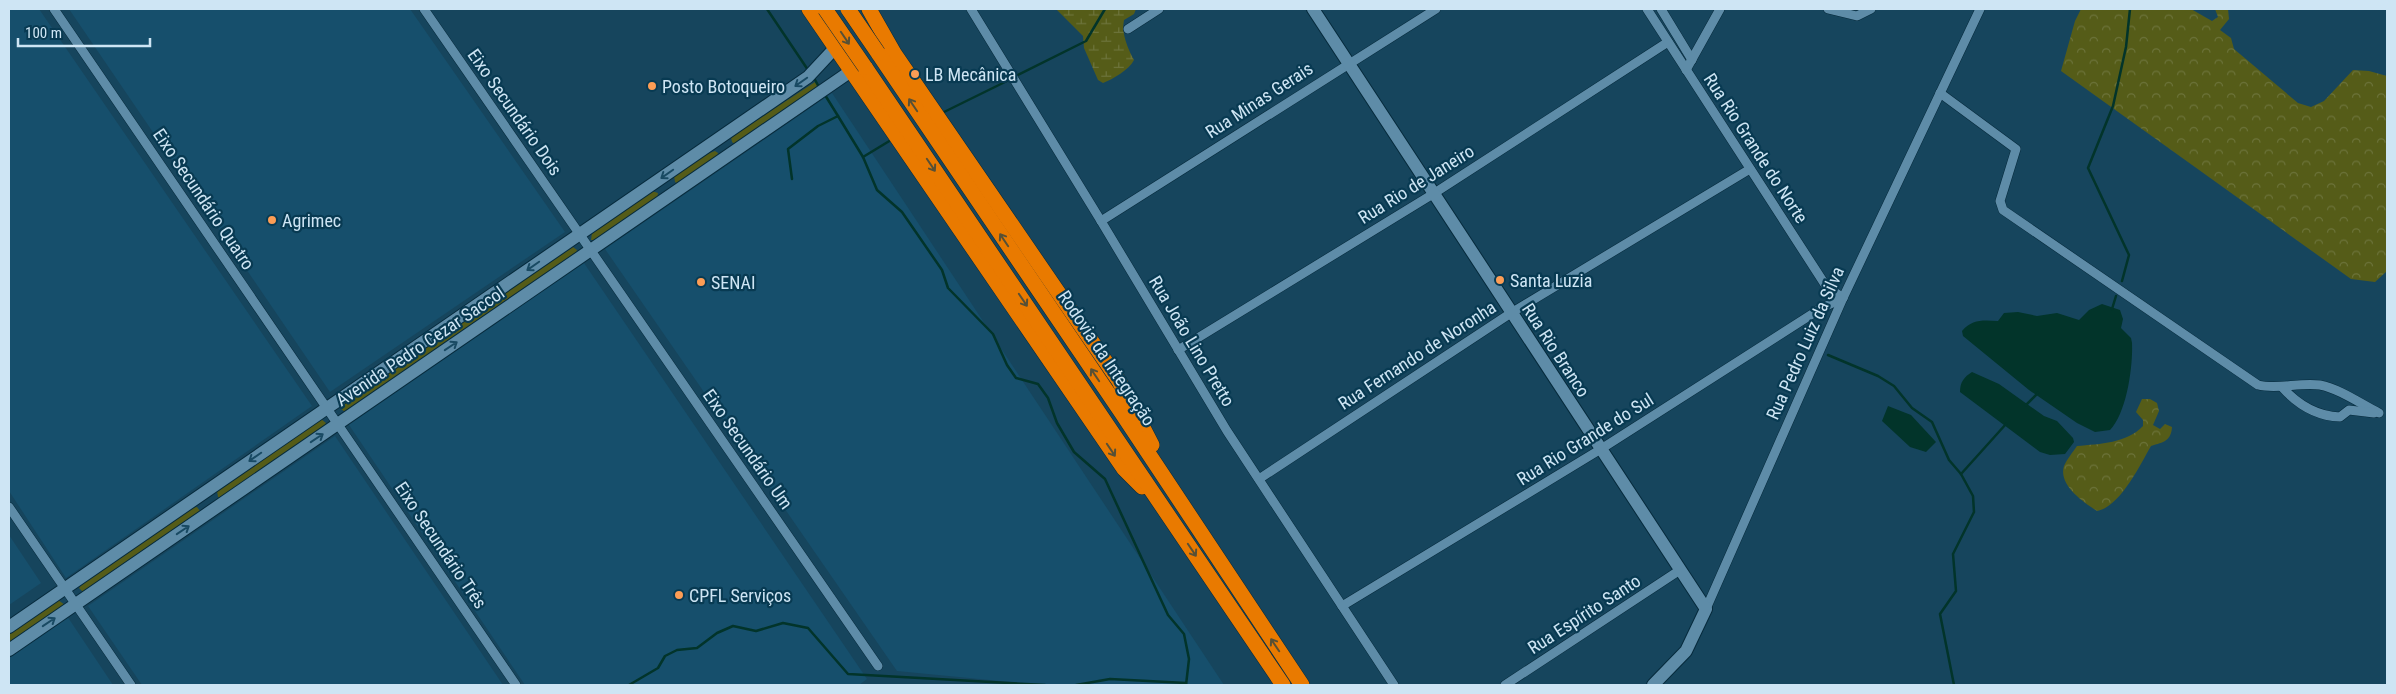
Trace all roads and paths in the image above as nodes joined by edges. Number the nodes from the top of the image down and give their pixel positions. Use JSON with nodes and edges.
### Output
{"nodes":[{"id":1,"x":54,"y":9,"type":"edge"},
{"id":2,"x":424,"y":9,"type":"edge"},
{"id":3,"x":809,"y":9,"type":"edge"},
{"id":4,"x":825,"y":9,"type":"edge"},
{"id":5,"x":848,"y":9,"type":"edge"},
{"id":6,"x":869,"y":9,"type":"edge"},
{"id":7,"x":971,"y":9,"type":"edge"},
{"id":8,"x":1159,"y":9,"type":"edge"},
{"id":9,"x":1313,"y":9,"type":"edge"},
{"id":10,"x":1436,"y":9,"type":"edge"},
{"id":11,"x":1647,"y":9,"type":"edge"},
{"id":12,"x":1661,"y":9,"type":"edge"},
{"id":13,"x":1720,"y":9,"type":"edge"},
{"id":14,"x":1828,"y":9,"type":"edge"},
{"id":15,"x":1871,"y":9,"type":"edge"},
{"id":16,"x":1980,"y":9,"type":"edge"},
{"id":17,"x":1128,"y":28,"type":"dead end"},
{"id":18,"x":886,"y":38,"type":"junction"},
{"id":19,"x":1668,"y":42,"type":"junction"},
{"id":20,"x":836,"y":48,"type":"junction"},
{"id":21,"x":1692,"y":60,"type":"junction"},
{"id":22,"x":1348,"y":63,"type":"junction"},
{"id":23,"x":858,"y":69,"type":"junction"},
{"id":24,"x":1686,"y":70,"type":"junction"},
{"id":25,"x":1940,"y":93,"type":"junction"},
{"id":26,"x":1750,"y":169,"type":"junction"},
{"id":27,"x":1433,"y":194,"type":"junction"},
{"id":28,"x":1101,"y":220,"type":"junction"},
{"id":29,"x":580,"y":234,"type":"junction"},
{"id":30,"x":591,"y":250,"type":"junction"},
{"id":31,"x":1843,"y":298,"type":"junction"},
{"id":32,"x":1510,"y":313,"type":"junction"},
{"id":33,"x":1178,"y":350,"type":"junction"},
{"id":34,"x":2282,"y":387,"type":"junction"},
{"id":35,"x":328,"y":408,"type":"junction"},
{"id":36,"x":338,"y":424,"type":"junction"},
{"id":37,"x":1601,"y":449,"type":"junction"},
{"id":38,"x":1259,"y":479,"type":"junction"},
{"id":39,"x":1178,"y":500,"type":"junction"},
{"id":40,"x":9,"y":508,"type":"edge"},
{"id":41,"x":1680,"y":570,"type":"junction"},
{"id":42,"x":64,"y":589,"type":"junction"},
{"id":43,"x":75,"y":604,"type":"junction"},
{"id":44,"x":1342,"y":606,"type":"junction"},
{"id":45,"x":1706,"y":609,"type":"junction"},
{"id":46,"x":9,"y":627,"type":"edge"},
{"id":47,"x":9,"y":650,"type":"edge"},
{"id":48,"x":878,"y":666,"type":"dead end"},
{"id":49,"x":131,"y":685,"type":"edge"},
{"id":50,"x":516,"y":685,"type":"edge"},
{"id":51,"x":1283,"y":685,"type":"edge"},
{"id":52,"x":1302,"y":685,"type":"edge"},
{"id":53,"x":1394,"y":685,"type":"edge"},
{"id":54,"x":1505,"y":685,"type":"edge"},
{"id":55,"x":1653,"y":685,"type":"edge"}],
"edges":[{"from":1,"to":35,"type":"street","name":"Eixo Secundário Quatro"},
{"from":2,"to":29,"type":"street","name":"Eixo Secundário Dois"},
{"from":3,"to":20,"type":"highway"},
{"from":4,"to":23,"type":"highway","one_way":true,"bridge":true},
{"from":39,"to":5,"type":"highway","name":"Rodovia da Integração","one_way":true,"bridge":true},
{"from":6,"to":18,"type":"highway"},
{"from":7,"to":28,"type":"street","name":"Rua João Lino Pretto"},
{"from":8,"to":17,"type":"street"},
{"from":9,"to":22,"type":"street","name":"Rua Rio Branco"},
{"from":10,"to":22,"type":"street","name":"Rua Minas Gerais"},
{"from":11,"to":19,"type":"street","name":"Rua Rio Grande do Norte"},
{"from":12,"to":21,"type":"street"},
{"from":13,"to":21,"type":"street"},
{"from":14,"to":15,"type":"street"},
{"from":16,"to":25,"type":"street","name":"Rua Pedro Luiz da Silva"},
{"from":18,"to":23,"type":"highway"},
{"from":18,"to":39,"type":"highway"},
{"from":19,"to":24,"type":"street","name":"Rua Rio Grande do Norte"},
{"from":19,"to":27,"type":"street","name":"Rua Rio de Janeiro"},
{"from":20,"to":23,"type":"highway"},
{"from":20,"to":29,"type":"street","name":"Avenida Pedro Cezar Saccol","one_way":true},
{"from":21,"to":24,"type":"street"},
{"from":22,"to":27,"type":"street","name":"Rua Rio Branco"},
{"from":22,"to":28,"type":"street","name":"Rua Minas Gerais"},
{"from":23,"to":30,"type":"street","name":"Avenida Pedro Cezar Saccol"},
{"from":23,"to":51,"type":"highway","name":"Rodovia da Integração","one_way":true},
{"from":24,"to":26,"type":"street","name":"Rua Rio Grande do Norte"},
{"from":25,"to":31,"type":"street","name":"Rua Pedro Luiz da Silva"},
{"from":25,"to":34,"type":"street"},
{"from":26,"to":31,"type":"street","name":"Rua Rio Grande do Norte"},
{"from":26,"to":32,"type":"street","name":"Rua Fernando de Noronha"},
{"from":27,"to":32,"type":"street","name":"Rua Rio Branco"},
{"from":27,"to":33,"type":"street","name":"Rua Rio de Janeiro"},
{"from":28,"to":33,"type":"street","name":"Rua João Lino Pretto"},
{"from":29,"to":30,"type":"street","name":"Eixo Secundário Dois"},
{"from":29,"to":35,"type":"street","name":"Avenida Pedro Cezar Saccol","one_way":true},
{"from":36,"to":30,"type":"street","name":"Avenida Pedro Cezar Saccol","one_way":true},
{"from":30,"to":48,"type":"street","name":"Eixo Secundário Um"},
{"from":31,"to":37,"type":"street","name":"Rua Rio Grande do Sul"},
{"from":31,"to":45,"type":"street","name":"Rua Pedro Luiz da Silva"},
{"from":32,"to":37,"type":"street","name":"Rua Rio Branco"},
{"from":32,"to":38,"type":"street","name":"Rua Fernando de Noronha"},
{"from":33,"to":38,"type":"street","name":"Rua João Lino Pretto"},
{"from":34,"to":34,"type":"street"},
{"from":35,"to":36,"type":"street","name":"Eixo Secundário Quatro"},
{"from":35,"to":42,"type":"street","name":"Avenida Pedro Cezar Saccol","one_way":true},
{"from":43,"to":36,"type":"street","name":"Avenida Pedro Cezar Saccol","one_way":true},
{"from":36,"to":50,"type":"street","name":"Eixo Secundário Três"},
{"from":37,"to":41,"type":"street","name":"Rua Rio Branco"},
{"from":37,"to":44,"type":"street","name":"Rua Rio Grande do Sul"},
{"from":38,"to":44,"type":"street","name":"Rua João Lino Pretto"},
{"from":52,"to":39,"type":"highway","name":"Rodovia da Integração","one_way":true},
{"from":40,"to":42,"type":"street"},
{"from":41,"to":45,"type":"street","name":"Rua Rio Branco"},
{"from":41,"to":54,"type":"street","name":"Rua Espírito Santo"},
{"from":42,"to":43,"type":"street"},
{"from":42,"to":46,"type":"street","name":"Avenida Pedro Cezar Saccol"},
{"from":47,"to":43,"type":"street","name":"Avenida Pedro Cezar Saccol","one_way":true},
{"from":43,"to":49,"type":"street"},
{"from":44,"to":53,"type":"street","name":"Rua João Lino Pretto"},
{"from":45,"to":55,"type":"street","name":"Rua Pedro Luiz da Silva"}]}
